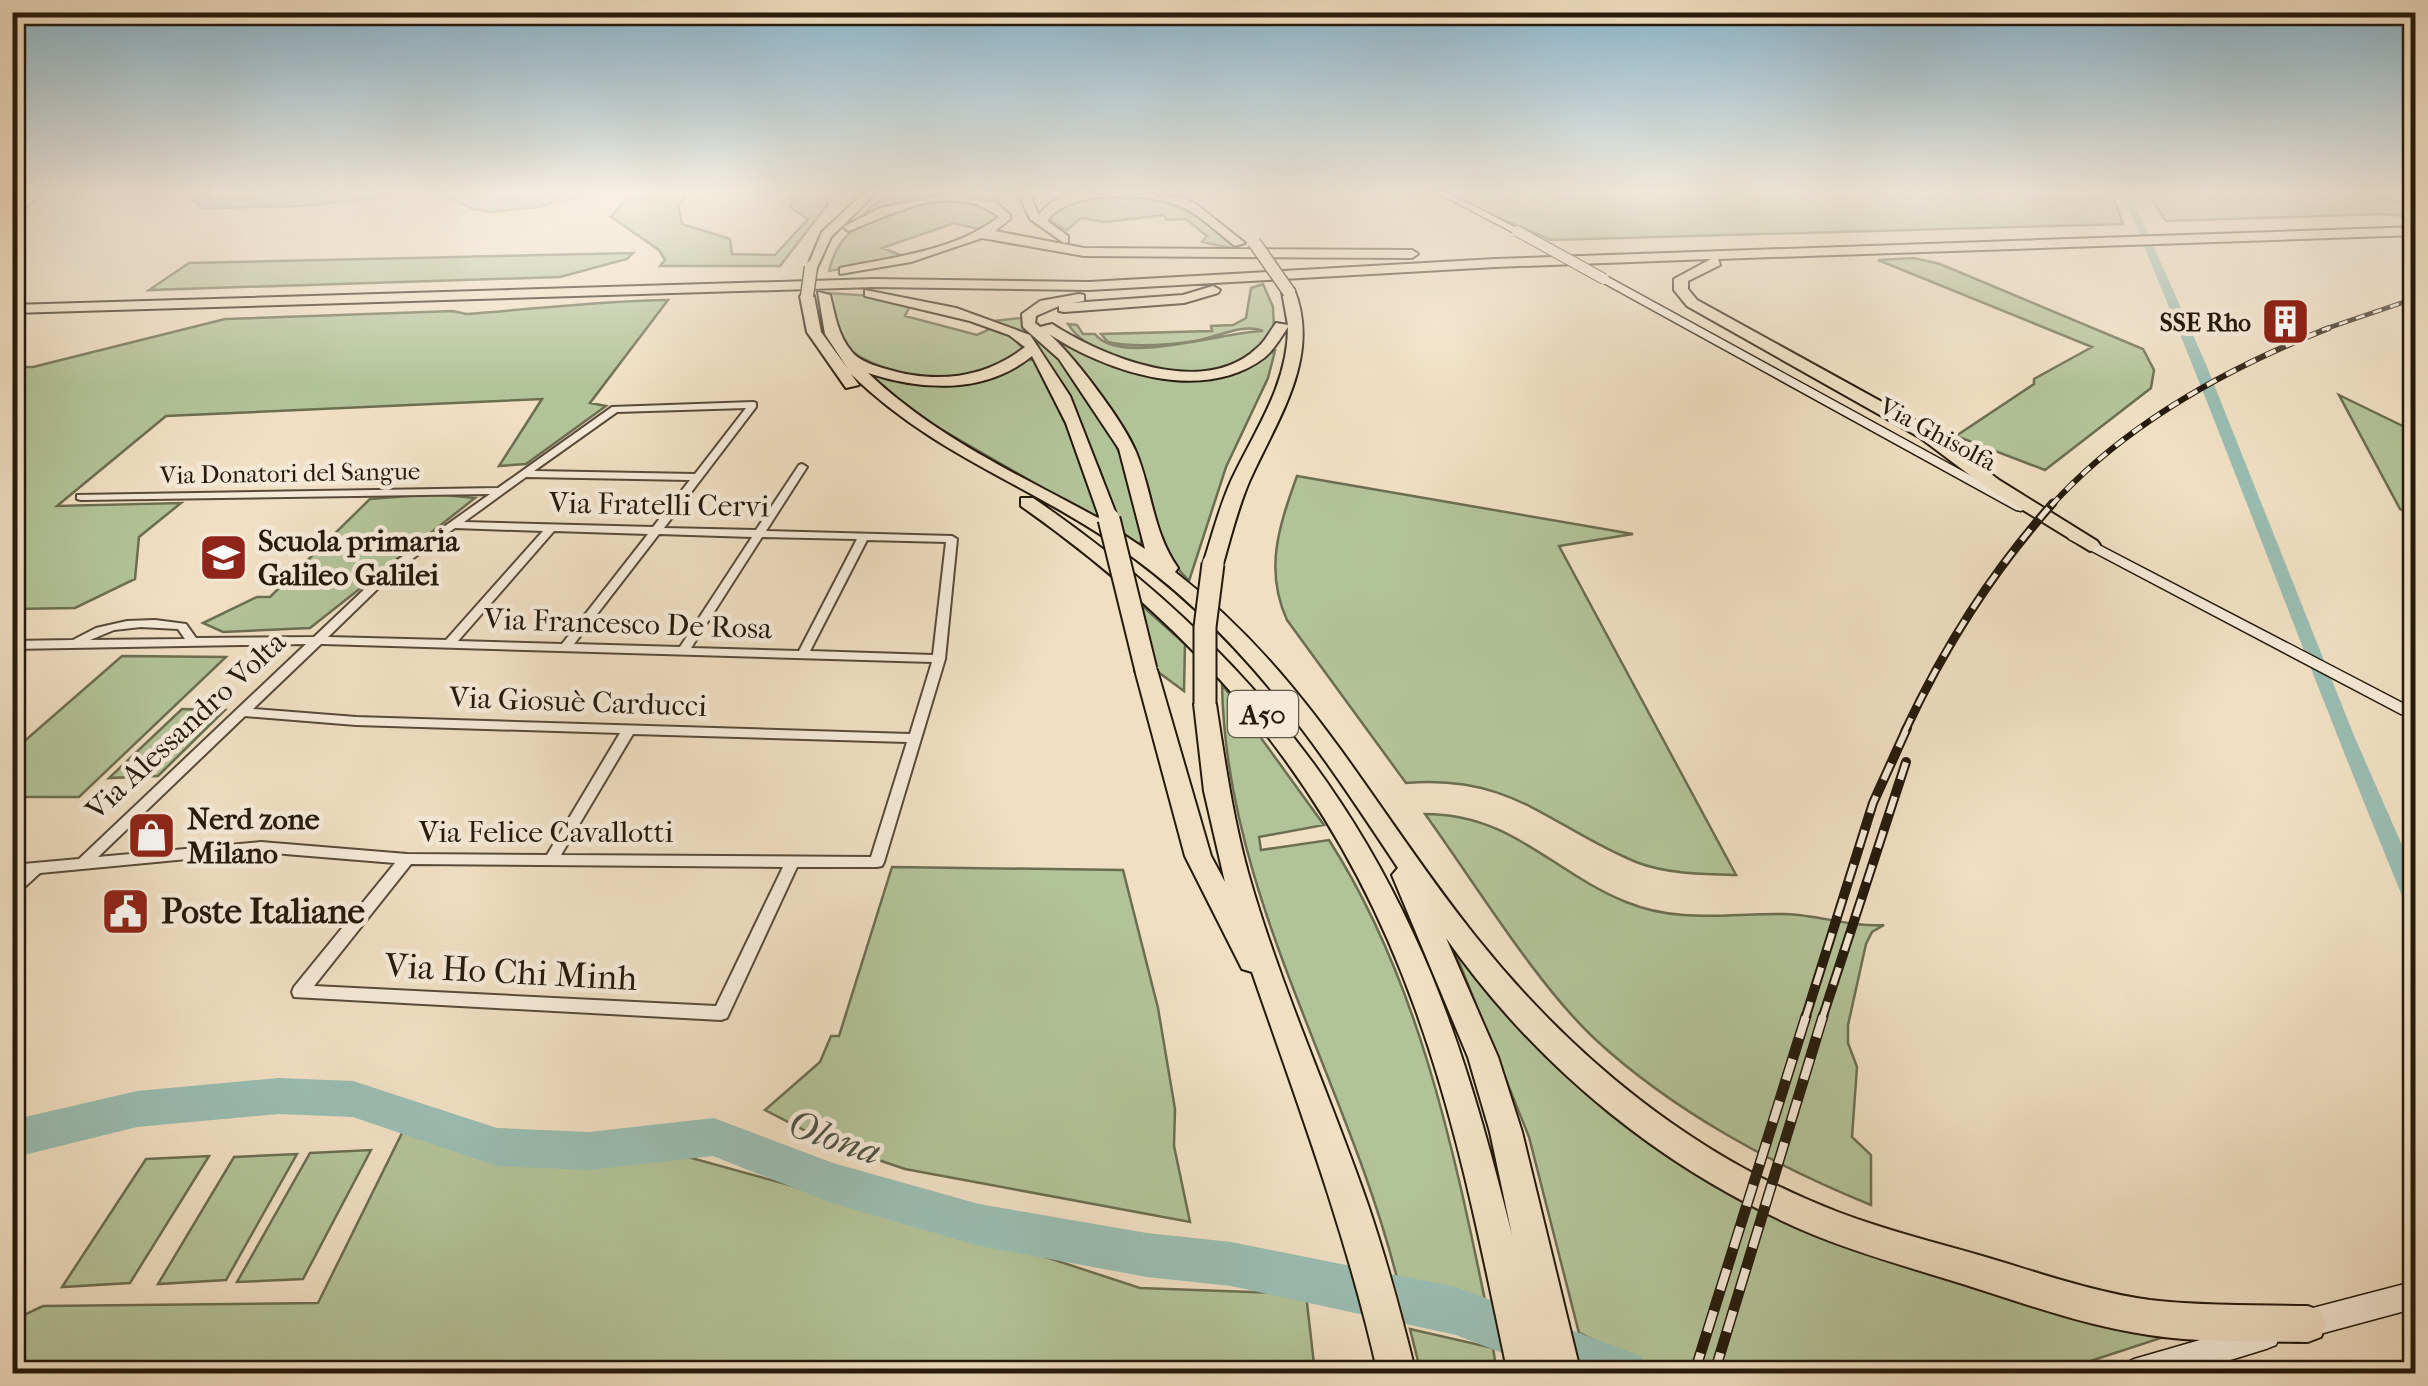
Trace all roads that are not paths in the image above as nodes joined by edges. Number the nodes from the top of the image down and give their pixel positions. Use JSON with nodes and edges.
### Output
{"nodes":[{"id":1,"x":821,"y":256,"type":"edge"},
{"id":2,"x":827,"y":256,"type":"edge"},
{"id":3,"x":910,"y":256,"type":"edge"},
{"id":4,"x":1252,"y":256,"type":"edge"},
{"id":5,"x":1436,"y":256,"type":"edge"},
{"id":6,"x":1561,"y":256,"type":"edge"},
{"id":7,"x":1714,"y":256,"type":"edge"},
{"id":8,"x":1821,"y":256,"type":"edge"},
{"id":9,"x":818,"y":267,"type":"junction"},
{"id":10,"x":1261,"y":279,"type":"junction"},
{"id":11,"x":686,"y":281,"type":"junction"},
{"id":12,"x":727,"y":288,"type":"junction"},
{"id":13,"x":1213,"y":290,"type":"junction"},
{"id":14,"x":1281,"y":293,"type":"junction"},
{"id":15,"x":815,"y":296,"type":"junction"},
{"id":16,"x":12,"y":306,"type":"edge"},
{"id":17,"x":1281,"y":326,"type":"junction"},
{"id":18,"x":1032,"y":348,"type":"junction"},
{"id":19,"x":847,"y":358,"type":"junction"},
{"id":20,"x":802,"y":468,"type":"dead end"},
{"id":21,"x":526,"y":474,"type":"junction"},
{"id":22,"x":697,"y":477,"type":"junction"},
{"id":23,"x":1239,"y":484,"type":"junction"},
{"id":24,"x":500,"y":491,"type":"junction"},
{"id":25,"x":82,"y":497,"type":"dead end"},
{"id":26,"x":453,"y":525,"type":"junction"},
{"id":27,"x":552,"y":528,"type":"junction"},
{"id":28,"x":658,"y":530,"type":"junction"},
{"id":29,"x":760,"y":532,"type":"junction"},
{"id":30,"x":864,"y":536,"type":"junction"},
{"id":31,"x":2090,"y":545,"type":"junction"},
{"id":32,"x":1197,"y":599,"type":"junction"},
{"id":33,"x":316,"y":640,"type":"junction"},
{"id":34,"x":449,"y":644,"type":"junction"},
{"id":35,"x":12,"y":646,"type":"edge"},
{"id":36,"x":566,"y":647,"type":"junction"},
{"id":37,"x":684,"y":650,"type":"junction"},
{"id":38,"x":803,"y":654,"type":"junction"},
{"id":39,"x":939,"y":660,"type":"junction"},
{"id":40,"x":242,"y":712,"type":"junction"},
{"id":41,"x":2416,"y":717,"type":"edge"},
{"id":42,"x":630,"y":728,"type":"junction"},
{"id":43,"x":913,"y":738,"type":"junction"},
{"id":44,"x":1368,"y":800,"type":"junction"},
{"id":45,"x":407,"y":859,"type":"junction"},
{"id":46,"x":551,"y":860,"type":"junction"},
{"id":47,"x":792,"y":860,"type":"junction"},
{"id":48,"x":81,"y":864,"type":"junction"},
{"id":49,"x":36,"y":868,"type":"junction"},
{"id":50,"x":12,"y":870,"type":"edge"},
{"id":51,"x":12,"y":890,"type":"edge"},
{"id":52,"x":1287,"y":1028,"type":"junction"},
{"id":53,"x":2416,"y":1294,"type":"edge"},
{"id":54,"x":2308,"y":1324,"type":"junction"},
{"id":55,"x":1395,"y":1363,"type":"edge"},
{"id":56,"x":1527,"y":1374,"type":"edge"},
{"id":57,"x":1562,"y":1374,"type":"edge"},
{"id":58,"x":2134,"y":1374,"type":"edge"}],
"edges":[{"from":1,"to":9,"type":"highway","number":"A50"},
{"from":2,"to":9,"type":"highway"},
{"from":3,"to":11,"type":"highway"},
{"from":4,"to":14,"type":"highway"},
{"from":5,"to":11,"type":"highway"},
{"from":6,"to":31,"type":"street","name":"Via Ghisolfa","bridge":true},
{"from":7,"to":10,"type":"highway"},
{"from":8,"to":31,"type":"highway"},
{"from":9,"to":15,"type":"highway","number":"A50","bridge":true},
{"from":10,"to":12,"type":"highway"},
{"from":10,"to":13,"type":"highway"},
{"from":11,"to":16,"type":"highway"},
{"from":12,"to":16,"type":"highway"},
{"from":12,"to":18,"type":"highway"},
{"from":13,"to":17,"type":"highway"},
{"from":13,"to":32,"type":"highway"},
{"from":14,"to":17,"type":"highway"},
{"from":14,"to":23,"type":"highway","number":"A50"},
{"from":15,"to":19,"type":"highway"},
{"from":15,"to":56,"type":"highway","number":"A50"},
{"from":17,"to":23,"type":"highway"},
{"from":18,"to":19,"type":"highway"},
{"from":18,"to":52,"type":"highway","bridge":true},
{"from":19,"to":32,"type":"highway"},
{"from":20,"to":29,"type":"street"},
{"from":21,"to":22,"type":"street"},
{"from":21,"to":22,"type":"street","name":"Via Alessandro Volta"},
{"from":21,"to":24,"type":"street","name":"Via Alessandro Volta"},
{"from":22,"to":28,"type":"street"},
{"from":23,"to":52,"type":"highway","number":"A50","bridge":true},
{"from":24,"to":25,"type":"street","name":"Via Donatori del Sangue"},
{"from":24,"to":26,"type":"street","name":"Via Alessandro Volta"},
{"from":26,"to":27,"type":"street","name":"Via Fratelli Cervi"},
{"from":26,"to":33,"type":"street","name":"Via Alessandro Volta"},
{"from":27,"to":28,"type":"street","name":"Via Fratelli Cervi"},
{"from":27,"to":34,"type":"street"},
{"from":28,"to":29,"type":"street","name":"Via Fratelli Cervi"},
{"from":28,"to":36,"type":"street"},
{"from":29,"to":30,"type":"street","name":"Via Fratelli Cervi"},
{"from":29,"to":37,"type":"street"},
{"from":30,"to":38,"type":"street"},
{"from":30,"to":39,"type":"street","name":"Via Fratelli Cervi"},
{"from":31,"to":41,"type":"street","name":"Via Ghisolfa"},
{"from":32,"to":44,"type":"highway"},
{"from":33,"to":34,"type":"street","name":"Via Francesco De Rosa"},
{"from":33,"to":35,"type":"street","name":"Via Francesco De Rosa"},
{"from":33,"to":40,"type":"street","name":"Via Alessandro Volta"},
{"from":34,"to":36,"type":"street","name":"Via Francesco De Rosa"},
{"from":36,"to":37,"type":"street","name":"Via Francesco De Rosa"},
{"from":37,"to":38,"type":"street","name":"Via Francesco De Rosa"},
{"from":38,"to":39,"type":"street","name":"Via Francesco De Rosa"},
{"from":39,"to":43,"type":"street"},
{"from":40,"to":42,"type":"street","name":"Via Giosuè Carducci"},
{"from":40,"to":48,"type":"street","name":"Via Alessandro Volta"},
{"from":42,"to":43,"type":"street","name":"Via Giosuè Carducci"},
{"from":42,"to":46,"type":"street"},
{"from":43,"to":47,"type":"street","name":"Via Felice Cavallotti"},
{"from":44,"to":54,"type":"highway"},
{"from":44,"to":57,"type":"highway"},
{"from":45,"to":46,"type":"street","name":"Via Felice Cavallotti"},
{"from":45,"to":47,"type":"street","name":"Via Ho Chi Minh"},
{"from":45,"to":48,"type":"street","name":"Via Felice Cavallotti"},
{"from":46,"to":47,"type":"street","name":"Via Felice Cavallotti"},
{"from":48,"to":49,"type":"street","name":"Via Felice Cavallotti"},
{"from":49,"to":50,"type":"street","name":"Via Felice Cavallotti"},
{"from":49,"to":51,"type":"street"},
{"from":52,"to":55,"type":"highway","number":"A50"},
{"from":53,"to":54,"type":"street"},
{"from":54,"to":58,"type":"street"}]}
